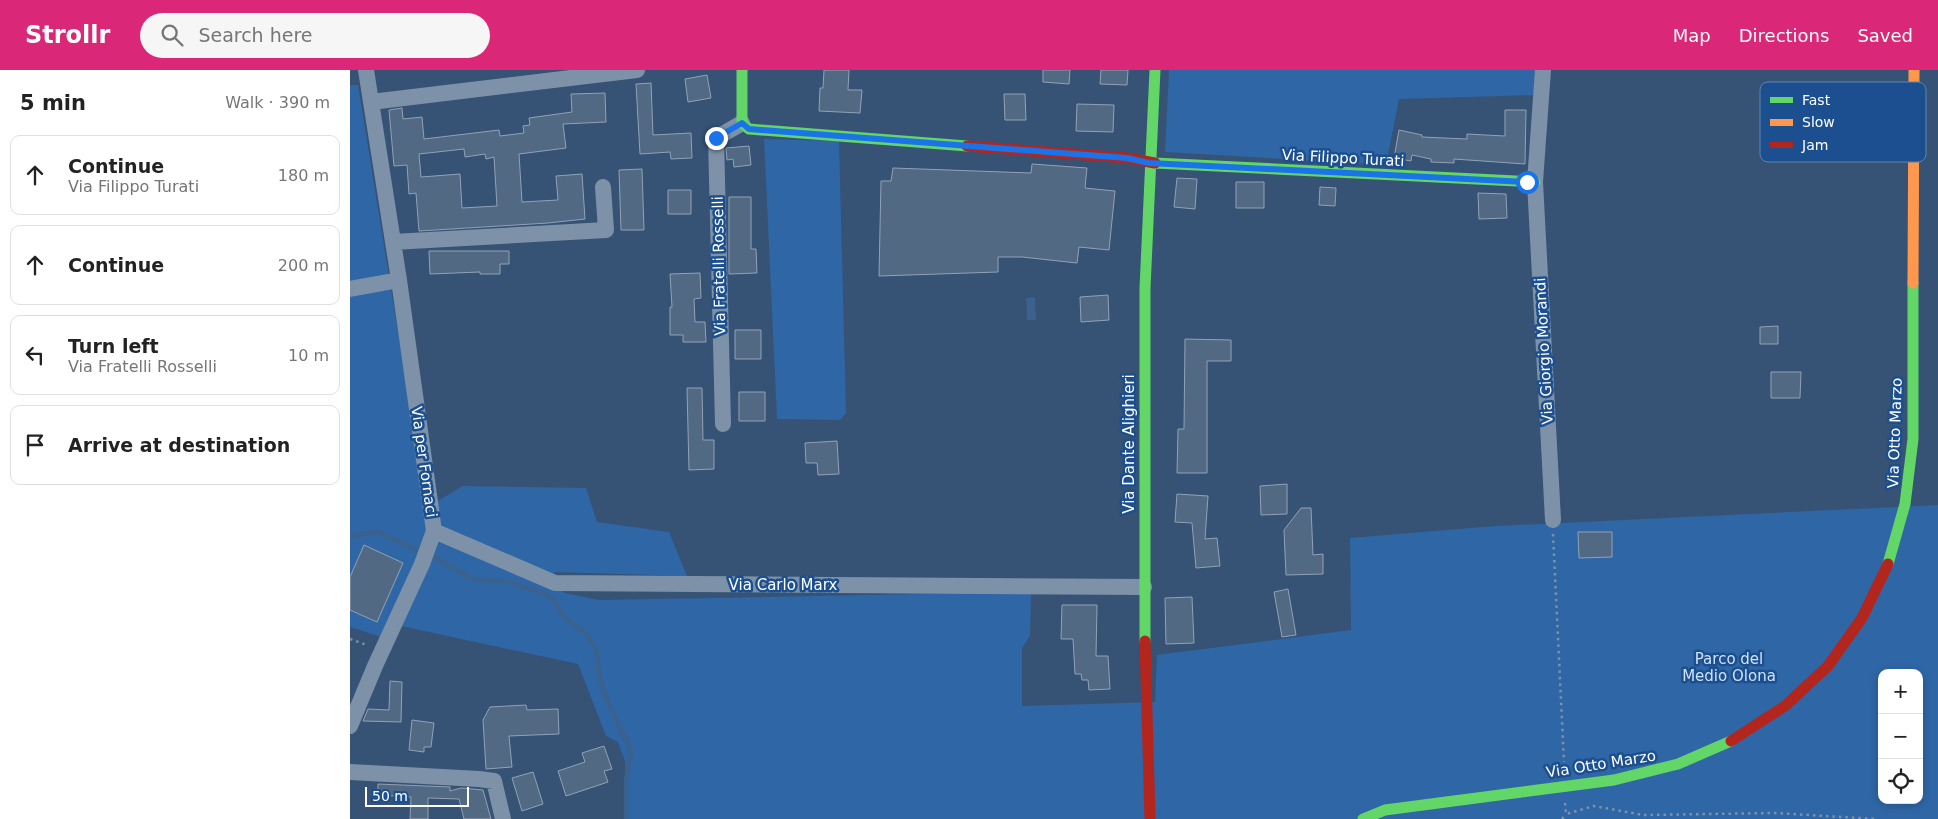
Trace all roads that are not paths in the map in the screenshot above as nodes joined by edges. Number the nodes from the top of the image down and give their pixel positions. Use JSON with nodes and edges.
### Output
{"nodes":[{"id":1,"x":366,"y":70,"type":"edge"},
{"id":2,"x":637,"y":70,"type":"edge"},
{"id":3,"x":742,"y":70,"type":"edge"},
{"id":4,"x":1155,"y":70,"type":"edge"},
{"id":5,"x":1543,"y":70,"type":"edge"},
{"id":6,"x":371,"y":102,"type":"junction"},
{"id":7,"x":742,"y":123,"type":"junction"},
{"id":8,"x":1914,"y":162,"type":"edge"},
{"id":9,"x":1149,"y":163,"type":"junction"},
{"id":10,"x":1535,"y":182,"type":"junction"},
{"id":11,"x":603,"y":188,"type":"dead end"},
{"id":12,"x":393,"y":242,"type":"junction"},
{"id":13,"x":399,"y":280,"type":"junction"},
{"id":14,"x":350,"y":289,"type":"edge"},
{"id":15,"x":723,"y":424,"type":"dead end"},
{"id":16,"x":1553,"y":520,"type":"road end"},
{"id":17,"x":431,"y":538,"type":"junction"},
{"id":18,"x":1144,"y":587,"type":"junction"},
{"id":19,"x":350,"y":726,"type":"edge"},
{"id":20,"x":350,"y":772,"type":"edge"},
{"id":21,"x":503,"y":819,"type":"edge"},
{"id":22,"x":1150,"y":819,"type":"edge"},
{"id":23,"x":1363,"y":819,"type":"edge"}],
"edges":[{"from":1,"to":6,"type":"street","name":"Via per Fornaci"},
{"from":2,"to":6,"type":"street"},
{"from":3,"to":7,"type":"street"},
{"from":4,"to":9,"type":"street","name":"Via Dante Alighieri"},
{"from":5,"to":10,"type":"street","name":"Via Giorgio Morandi"},
{"from":6,"to":12,"type":"street","name":"Via per Fornaci"},
{"from":7,"to":9,"type":"street","name":"Via Filippo Turati"},
{"from":7,"to":15,"type":"street","name":"Via Fratelli Rosselli"},
{"from":8,"to":23,"type":"street","name":"Via Otto Marzo"},
{"from":9,"to":10,"type":"street","name":"Via Filippo Turati"},
{"from":9,"to":18,"type":"street","name":"Via Dante Alighieri"},
{"from":10,"to":16,"type":"street","name":"Via Giorgio Morandi"},
{"from":11,"to":12,"type":"street"},
{"from":12,"to":13,"type":"street","name":"Via per Fornaci"},
{"from":13,"to":14,"type":"street"},
{"from":13,"to":17,"type":"street","name":"Via per Fornaci"},
{"from":17,"to":18,"type":"street","name":"Via Carlo Marx"},
{"from":17,"to":19,"type":"street","name":"Via per Fornaci"},
{"from":18,"to":22,"type":"street","name":"Via Dante Alighieri"},
{"from":20,"to":21,"type":"street"}]}
